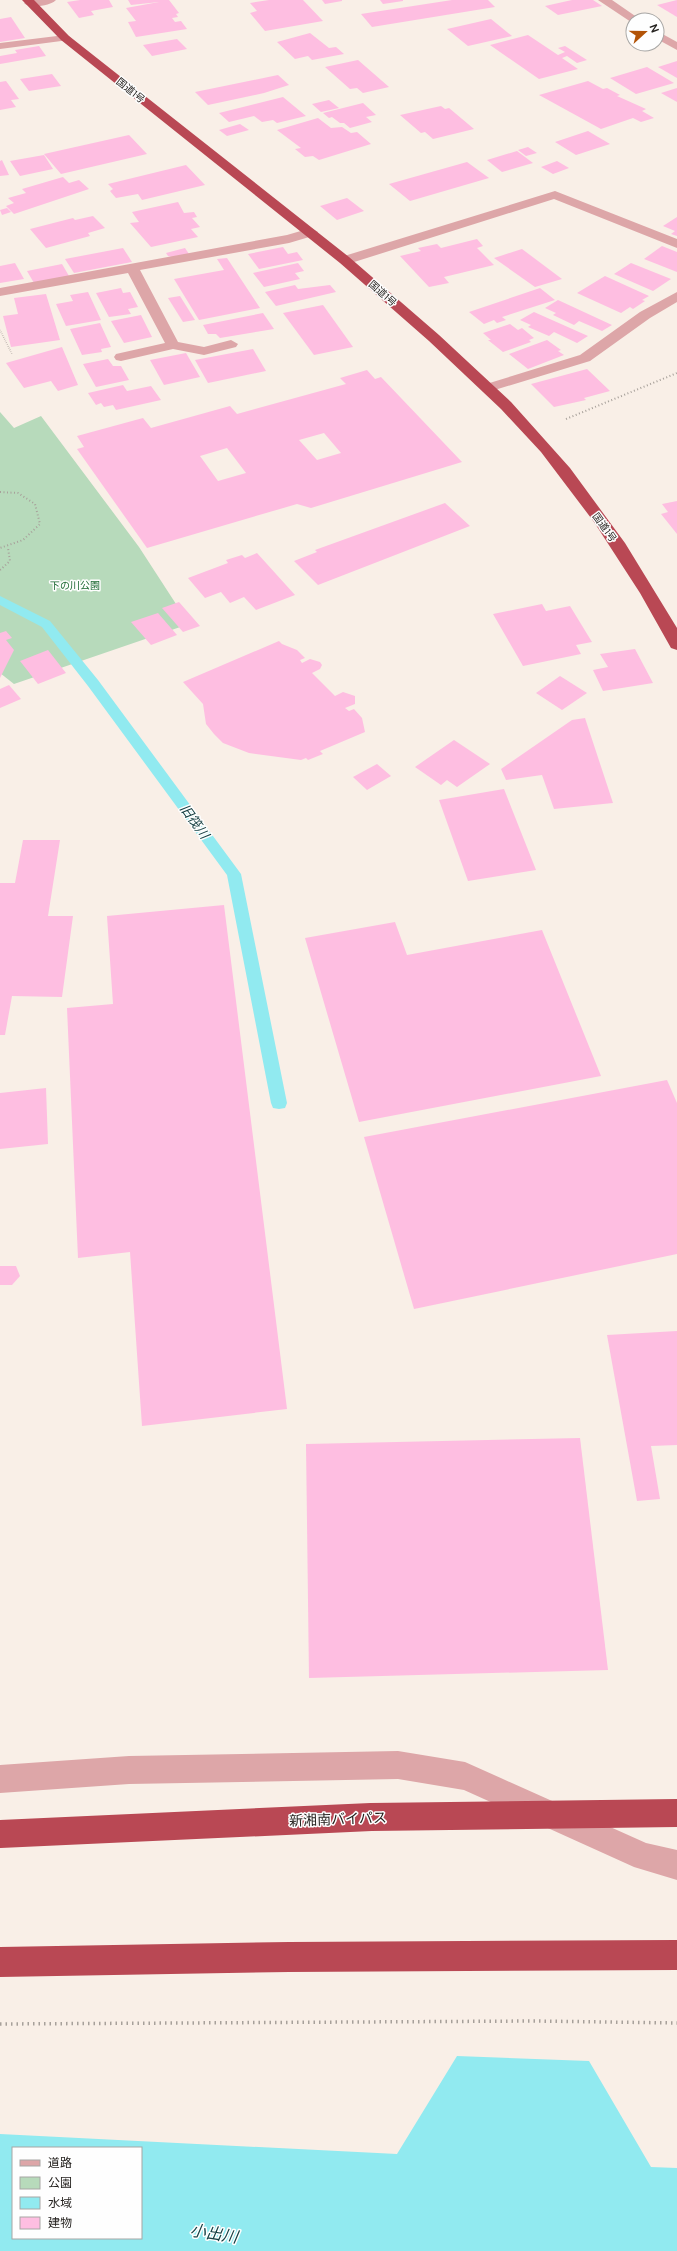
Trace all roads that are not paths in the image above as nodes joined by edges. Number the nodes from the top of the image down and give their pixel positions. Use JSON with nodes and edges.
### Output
{"nodes":[{"id":1,"x":50,"y":0,"type":"edge"},
{"id":2,"x":604,"y":0,"type":"edge"},
{"id":3,"x":29,"y":1,"type":"edge"},
{"id":4,"x":625,"y":14,"type":"edge"},
{"id":5,"x":65,"y":38,"type":"junction"},
{"id":6,"x":665,"y":39,"type":"edge"},
{"id":7,"x":0,"y":46,"type":"edge"},
{"id":8,"x":677,"y":47,"type":"edge"},
{"id":9,"x":311,"y":232,"type":"junction"},
{"id":10,"x":677,"y":244,"type":"edge"},
{"id":11,"x":346,"y":260,"type":"junction"},
{"id":12,"x":132,"y":268,"type":"junction"},
{"id":13,"x":0,"y":292,"type":"edge"},
{"id":14,"x":677,"y":296,"type":"edge"},
{"id":15,"x":231,"y":344,"type":"dead end"},
{"id":16,"x":173,"y":345,"type":"junction"},
{"id":17,"x":121,"y":357,"type":"dead end"},
{"id":18,"x":488,"y":388,"type":"junction"},
{"id":19,"x":677,"y":644,"type":"edge"},
{"id":20,"x":0,"y":1779,"type":"edge"},
{"id":21,"x":677,"y":1813,"type":"edge"},
{"id":22,"x":0,"y":1834,"type":"edge"},
{"id":23,"x":677,"y":1865,"type":"edge"},
{"id":24,"x":677,"y":1955,"type":"edge"},
{"id":25,"x":0,"y":1962,"type":"edge"}],
"edges":[{"from":1,"to":3,"type":"street"},
{"from":2,"to":4,"type":"street"},
{"from":3,"to":5,"type":"highway","name":"国道1号"},
{"from":5,"to":7,"type":"street"},
{"from":5,"to":9,"type":"highway","name":"国道1号"},
{"from":6,"to":8,"type":"street"},
{"from":9,"to":11,"type":"highway","name":"国道1号"},
{"from":9,"to":12,"type":"street"},
{"from":10,"to":11,"type":"street"},
{"from":11,"to":18,"type":"highway","name":"国道1号"},
{"from":12,"to":13,"type":"street"},
{"from":12,"to":16,"type":"street"},
{"from":14,"to":18,"type":"street"},
{"from":15,"to":16,"type":"street"},
{"from":16,"to":17,"type":"street"},
{"from":18,"to":19,"type":"highway","name":"国道1号"},
{"from":20,"to":23,"type":"street"},
{"from":21,"to":22,"type":"highway","name":"新湘南バイパス","bridge":true},
{"from":24,"to":25,"type":"highway"}]}
